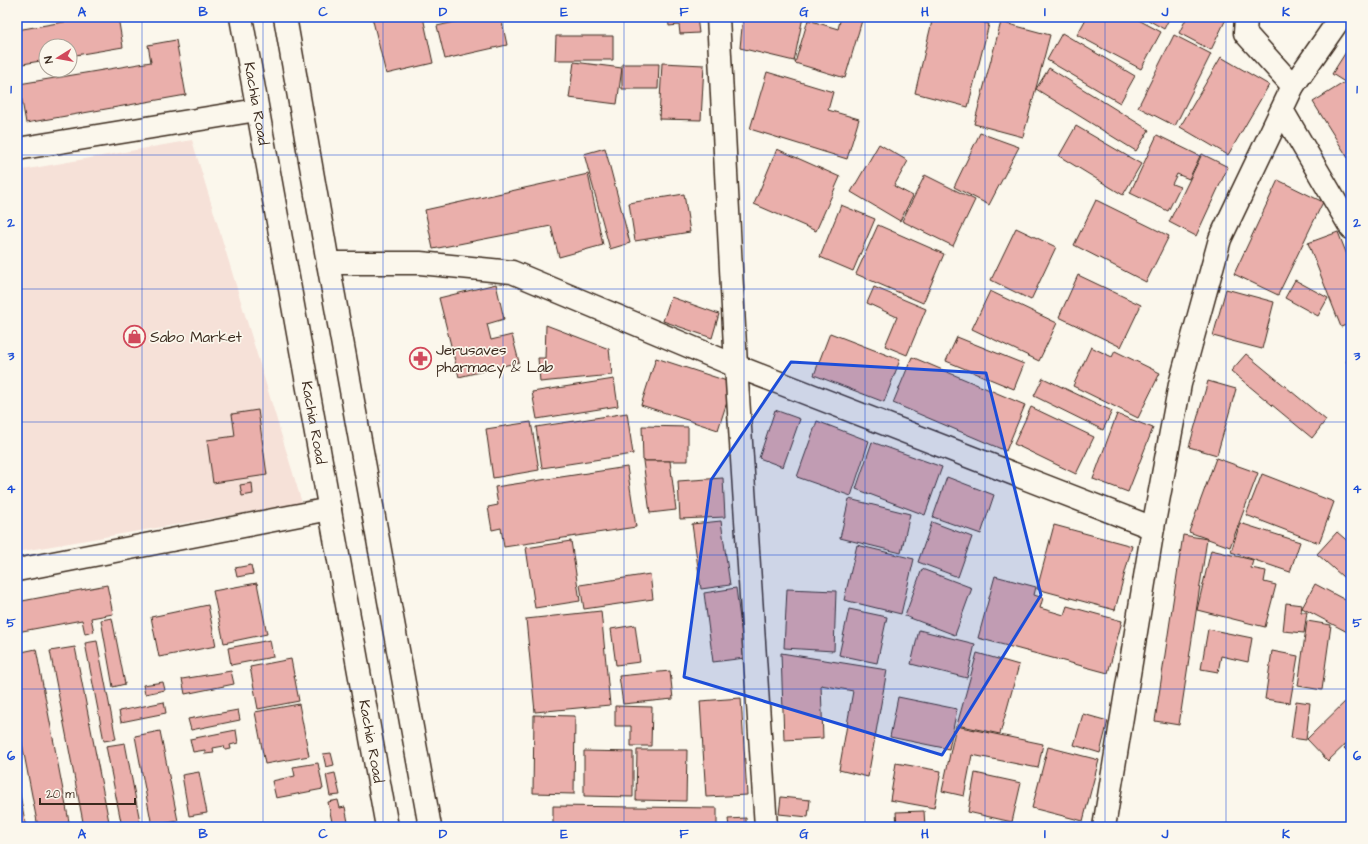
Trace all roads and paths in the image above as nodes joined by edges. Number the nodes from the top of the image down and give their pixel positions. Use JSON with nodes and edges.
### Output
{"nodes":[{"id":1,"x":241,"y":17,"type":"edge"},
{"id":2,"x":285,"y":17,"type":"edge"},
{"id":3,"x":718,"y":17,"type":"edge"},
{"id":4,"x":1246,"y":17,"type":"edge"},
{"id":5,"x":1341,"y":17,"type":"edge"},
{"id":6,"x":1293,"y":86,"type":"junction"},
{"id":7,"x":257,"y":110,"type":"junction"},
{"id":8,"x":1282,"y":110,"type":"junction"},
{"id":9,"x":17,"y":149,"type":"edge"},
{"id":10,"x":1351,"y":228,"type":"edge"},
{"id":11,"x":328,"y":263,"type":"junction"},
{"id":12,"x":736,"y":366,"type":"junction"},
{"id":13,"x":330,"y":509,"type":"junction"},
{"id":14,"x":1153,"y":528,"type":"junction"},
{"id":15,"x":17,"y":570,"type":"edge"},
{"id":16,"x":387,"y":827,"type":"edge"},
{"id":17,"x":430,"y":827,"type":"edge"},
{"id":18,"x":766,"y":827,"type":"edge"},
{"id":19,"x":1104,"y":827,"type":"edge"}],
"edges":[{"from":1,"to":7,"type":"main road","name":"Kachia Road"},
{"from":2,"to":11,"type":"main road"},
{"from":3,"to":12,"type":"main road"},
{"from":4,"to":6,"type":"main road"},
{"from":5,"to":6,"type":"main road"},
{"from":6,"to":8,"type":"main road"},
{"from":7,"to":9,"type":"main road"},
{"from":7,"to":13,"type":"main road","name":"Kachia Road"},
{"from":8,"to":10,"type":"main road"},
{"from":8,"to":14,"type":"main road"},
{"from":11,"to":12,"type":"main road"},
{"from":11,"to":17,"type":"main road"},
{"from":12,"to":14,"type":"main road"},
{"from":12,"to":18,"type":"main road"},
{"from":13,"to":15,"type":"main road"},
{"from":13,"to":16,"type":"main road","name":"Kachia Road"},
{"from":14,"to":19,"type":"main road"}]}
